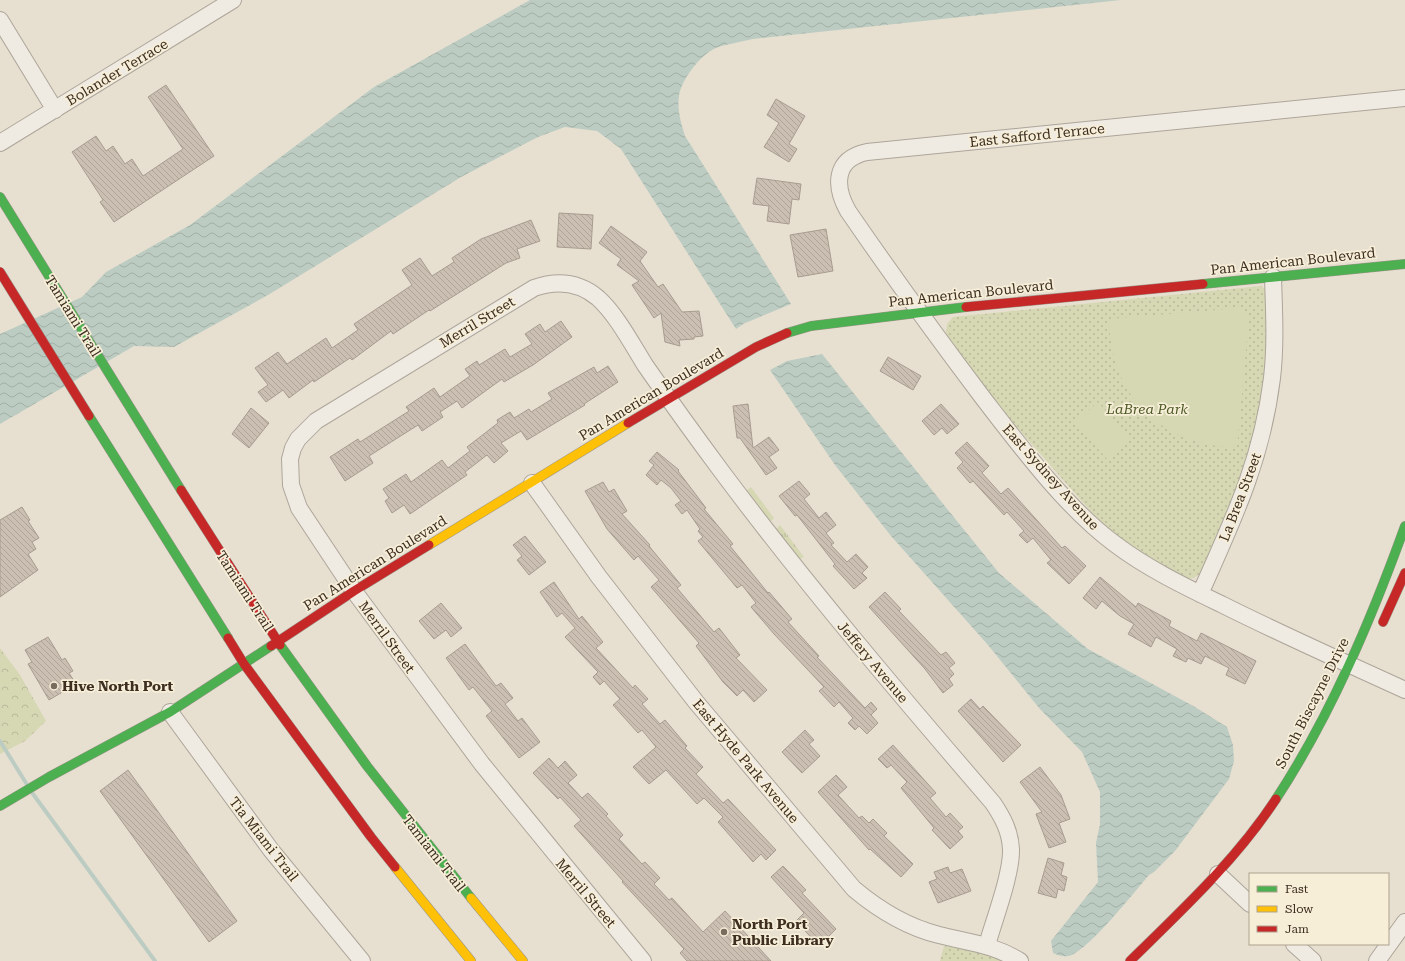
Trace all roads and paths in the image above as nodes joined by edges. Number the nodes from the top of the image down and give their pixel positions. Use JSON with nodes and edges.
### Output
{"nodes":[{"id":1,"x":233,"y":0,"type":"edge"},
{"id":2,"x":0,"y":20,"type":"edge"},
{"id":3,"x":1405,"y":98,"type":"edge"},
{"id":4,"x":55,"y":110,"type":"junction"},
{"id":5,"x":0,"y":143,"type":"edge"},
{"id":6,"x":0,"y":197,"type":"edge"},
{"id":7,"x":1405,"y":264,"type":"edge"},
{"id":8,"x":0,"y":272,"type":"edge"},
{"id":9,"x":1274,"y":277,"type":"junction"},
{"id":10,"x":918,"y":312,"type":"junction"},
{"id":11,"x":668,"y":398,"type":"junction"},
{"id":12,"x":532,"y":483,"type":"junction"},
{"id":13,"x":1405,"y":526,"type":"edge"},
{"id":14,"x":1405,"y":573,"type":"edge"},
{"id":15,"x":354,"y":591,"type":"junction"},
{"id":16,"x":1200,"y":594,"type":"junction"},
{"id":17,"x":1380,"y":627,"type":"dead end"},
{"id":18,"x":278,"y":642,"type":"junction"},
{"id":19,"x":244,"y":664,"type":"junction"},
{"id":20,"x":1358,"y":668,"type":"junction"},
{"id":21,"x":1405,"y":690,"type":"edge"},
{"id":22,"x":170,"y":712,"type":"junction"},
{"id":23,"x":3,"y":804,"type":"edge"},
{"id":24,"x":1226,"y":880,"type":"junction"},
{"id":25,"x":1249,"y":903,"type":"edge"},
{"id":26,"x":1405,"y":922,"type":"edge"},
{"id":27,"x":1389,"y":944,"type":"edge"},
{"id":28,"x":987,"y":945,"type":"junction"},
{"id":29,"x":1295,"y":945,"type":"edge"},
{"id":30,"x":1388,"y":945,"type":"edge"},
{"id":31,"x":362,"y":961,"type":"edge"},
{"id":32,"x":471,"y":961,"type":"edge"},
{"id":33,"x":523,"y":961,"type":"edge"},
{"id":34,"x":643,"y":961,"type":"edge"},
{"id":35,"x":1020,"y":961,"type":"edge"},
{"id":36,"x":1130,"y":961,"type":"edge"},
{"id":37,"x":1313,"y":961,"type":"edge"},
{"id":38,"x":1377,"y":961,"type":"edge"}],
"edges":[{"from":1,"to":4,"type":"street","name":"Bolander Terrace"},
{"from":2,"to":4,"type":"street"},
{"from":3,"to":10,"type":"street","name":"East Safford Terrace"},
{"from":4,"to":5,"type":"street","name":"Bolander Terrace"},
{"from":6,"to":18,"type":"street","name":"Tamiami Trail"},
{"from":7,"to":9,"type":"street","name":"Pan American Boulevard"},
{"from":8,"to":19,"type":"street"},
{"from":9,"to":10,"type":"street","name":"Pan American Boulevard"},
{"from":9,"to":16,"type":"street","name":"La Brea Street"},
{"from":10,"to":11,"type":"street","name":"Pan American Boulevard"},
{"from":10,"to":16,"type":"street","name":"East Sydney Avenue"},
{"from":11,"to":12,"type":"street","name":"Pan American Boulevard"},
{"from":11,"to":15,"type":"street","name":"Merril Street"},
{"from":11,"to":28,"type":"street","name":"Jeffery Avenue"},
{"from":12,"to":15,"type":"street","name":"Pan American Boulevard"},
{"from":12,"to":28,"type":"street","name":"East Hyde Park Avenue"},
{"from":13,"to":20,"type":"street","name":"South Biscayne Drive"},
{"from":14,"to":17,"type":"street"},
{"from":15,"to":18,"type":"street","name":"Pan American Boulevard"},
{"from":15,"to":34,"type":"street","name":"Merril Street"},
{"from":16,"to":20,"type":"street","name":"East Sydney Avenue"},
{"from":18,"to":19,"type":"street","name":"Pan American Boulevard"},
{"from":18,"to":33,"type":"street","name":"Tamiami Trail"},
{"from":19,"to":22,"type":"street","name":"Pan American Boulevard"},
{"from":19,"to":32,"type":"street"},
{"from":20,"to":21,"type":"street","name":"East Sydney Avenue"},
{"from":20,"to":24,"type":"street","name":"South Biscayne Drive"},
{"from":22,"to":23,"type":"street","name":"Pan American Boulevard"},
{"from":22,"to":31,"type":"street","name":"Tia Miami Trail"},
{"from":24,"to":25,"type":"street"},
{"from":24,"to":36,"type":"street","name":"South Biscayne Drive"},
{"from":26,"to":27,"type":"street"},
{"from":28,"to":35,"type":"street","name":"East Hyde Park Avenue"},
{"from":29,"to":37,"type":"street"},
{"from":30,"to":38,"type":"street"}]}
